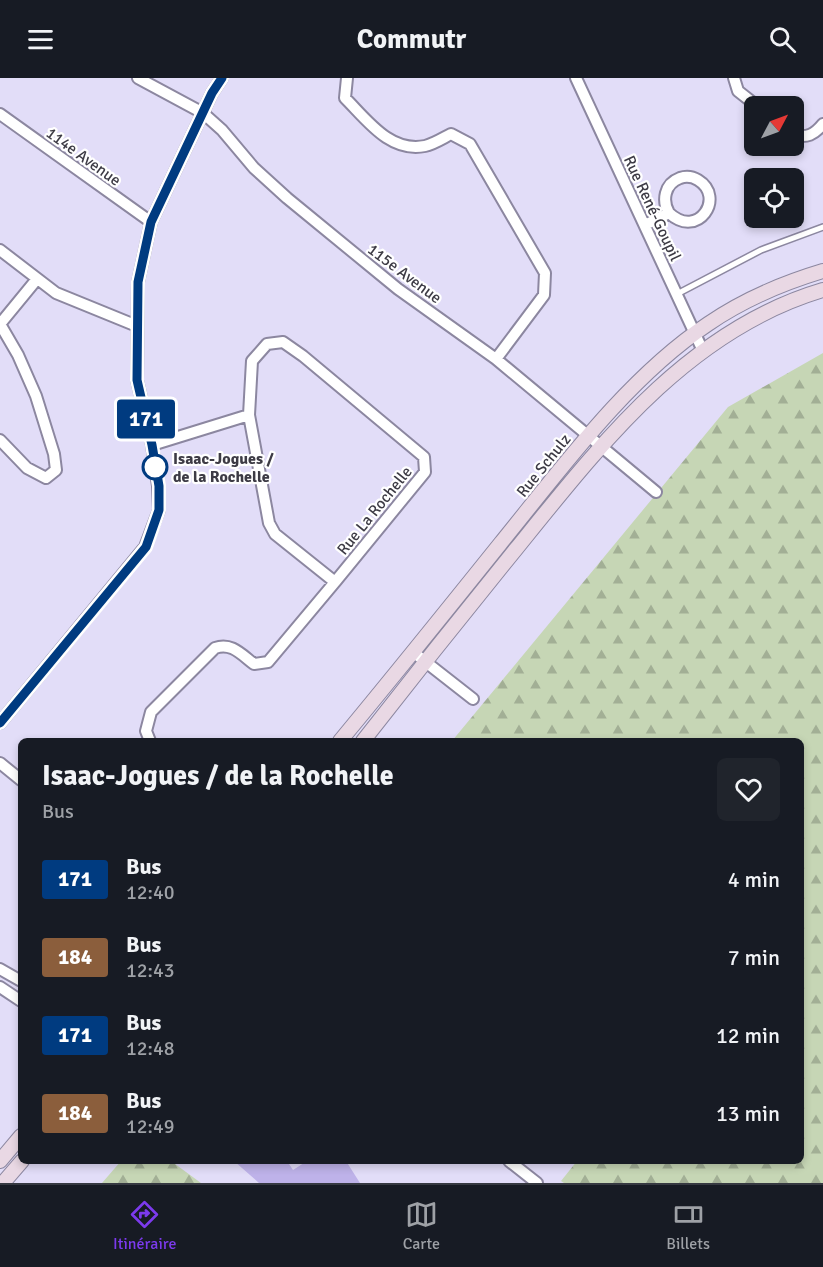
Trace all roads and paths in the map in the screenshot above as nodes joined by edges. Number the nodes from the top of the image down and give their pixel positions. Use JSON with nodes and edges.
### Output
{"nodes":[{"id":1,"x":138,"y":78,"type":"edge"},
{"id":2,"x":222,"y":78,"type":"edge"},
{"id":3,"x":347,"y":78,"type":"edge"},
{"id":4,"x":576,"y":78,"type":"edge"},
{"id":5,"x":734,"y":78,"type":"edge"},
{"id":6,"x":744,"y":96,"type":"edge"},
{"id":7,"x":203,"y":113,"type":"junction"},
{"id":8,"x":0,"y":114,"type":"edge"},
{"id":9,"x":823,"y":124,"type":"edge"},
{"id":10,"x":804,"y":137,"type":"edge"},
{"id":11,"x":669,"y":213,"type":"junction"},
{"id":12,"x":151,"y":222,"type":"junction"},
{"id":13,"x":645,"y":225,"type":"junction"},
{"id":14,"x":823,"y":227,"type":"edge"},
{"id":15,"x":0,"y":250,"type":"edge"},
{"id":16,"x":823,"y":270,"type":"edge"},
{"id":17,"x":37,"y":279,"type":"junction"},
{"id":18,"x":823,"y":290,"type":"edge"},
{"id":19,"x":677,"y":294,"type":"junction"},
{"id":20,"x":137,"y":326,"type":"junction"},
{"id":21,"x":695,"y":333,"type":"junction"},
{"id":22,"x":703,"y":351,"type":"junction"},
{"id":23,"x":496,"y":359,"type":"junction"},
{"id":24,"x":249,"y":415,"type":"junction"},
{"id":25,"x":588,"y":436,"type":"junction"},
{"id":26,"x":0,"y":440,"type":"edge"},
{"id":27,"x":152,"y":445,"type":"junction"},
{"id":28,"x":600,"y":447,"type":"junction"},
{"id":29,"x":656,"y":492,"type":"dead end"},
{"id":30,"x":335,"y":582,"type":"junction"},
{"id":31,"x":413,"y":652,"type":"junction"},
{"id":32,"x":425,"y":662,"type":"junction"},
{"id":33,"x":473,"y":699,"type":"dead end"},
{"id":34,"x":0,"y":723,"type":"edge"},
{"id":35,"x":149,"y":738,"type":"edge"},
{"id":36,"x":342,"y":738,"type":"edge"},
{"id":37,"x":365,"y":738,"type":"edge"},
{"id":38,"x":0,"y":763,"type":"edge"},
{"id":39,"x":18,"y":778,"type":"edge"},
{"id":40,"x":0,"y":969,"type":"edge"},
{"id":41,"x":18,"y":979,"type":"edge"},
{"id":42,"x":0,"y":987,"type":"edge"},
{"id":43,"x":18,"y":998,"type":"edge"},
{"id":44,"x":18,"y":1140,"type":"edge"},
{"id":45,"x":0,"y":1161,"type":"edge"},
{"id":46,"x":19,"y":1164,"type":"edge"},
{"id":47,"x":512,"y":1164,"type":"edge"},
{"id":48,"x":3,"y":1183,"type":"edge"},
{"id":49,"x":537,"y":1183,"type":"edge"}],
"edges":[{"from":1,"to":7,"type":"street","name":"115e Avenue"},
{"from":2,"to":7,"type":"street"},
{"from":3,"to":23,"type":"street"},
{"from":4,"to":13,"type":"street","name":"Rue René-Goupil"},
{"from":5,"to":6,"type":"street"},
{"from":7,"to":12,"type":"street"},
{"from":7,"to":23,"type":"street","name":"115e Avenue"},
{"from":8,"to":12,"type":"street","name":"114e Avenue"},
{"from":9,"to":10,"type":"street"},
{"from":11,"to":11,"type":"street"},
{"from":11,"to":13,"type":"street"},
{"from":12,"to":20,"type":"street"},
{"from":13,"to":19,"type":"street","name":"Rue René-Goupil"},
{"from":14,"to":19,"type":"lane"},
{"from":15,"to":17,"type":"street"},
{"from":16,"to":21,"type":"street","name":"Rue Schulz"},
{"from":17,"to":20,"type":"street"},
{"from":17,"to":26,"type":"street"},
{"from":18,"to":22,"type":"street","name":"Rue Schulz"},
{"from":19,"to":21,"type":"street","name":"Rue René-Goupil"},
{"from":20,"to":27,"type":"street"},
{"from":21,"to":22,"type":"street","name":"Rue René-Goupil"},
{"from":21,"to":25,"type":"street","name":"Rue Schulz"},
{"from":22,"to":28,"type":"street","name":"Rue Schulz"},
{"from":23,"to":25,"type":"street","name":"115e Avenue"},
{"from":24,"to":27,"type":"street"},
{"from":24,"to":30,"type":"street","name":"Rue La Rochelle"},
{"from":24,"to":30,"type":"street","name":"Rue La Rochelle"},
{"from":25,"to":28,"type":"street","name":"115e Avenue"},
{"from":25,"to":31,"type":"street","name":"Rue Schulz"},
{"from":27,"to":34,"type":"street"},
{"from":28,"to":29,"type":"street","name":"115e Avenue"},
{"from":28,"to":32,"type":"street","name":"Rue Schulz"},
{"from":30,"to":35,"type":"street"},
{"from":31,"to":32,"type":"street"},
{"from":31,"to":36,"type":"street","name":"Rue Schulz"},
{"from":32,"to":33,"type":"street"},
{"from":32,"to":37,"type":"street","name":"Rue Schulz"},
{"from":38,"to":39,"type":"street"},
{"from":40,"to":41,"type":"street"},
{"from":42,"to":43,"type":"street"},
{"from":44,"to":45,"type":"street"},
{"from":46,"to":48,"type":"street"},
{"from":47,"to":49,"type":"street"}]}
